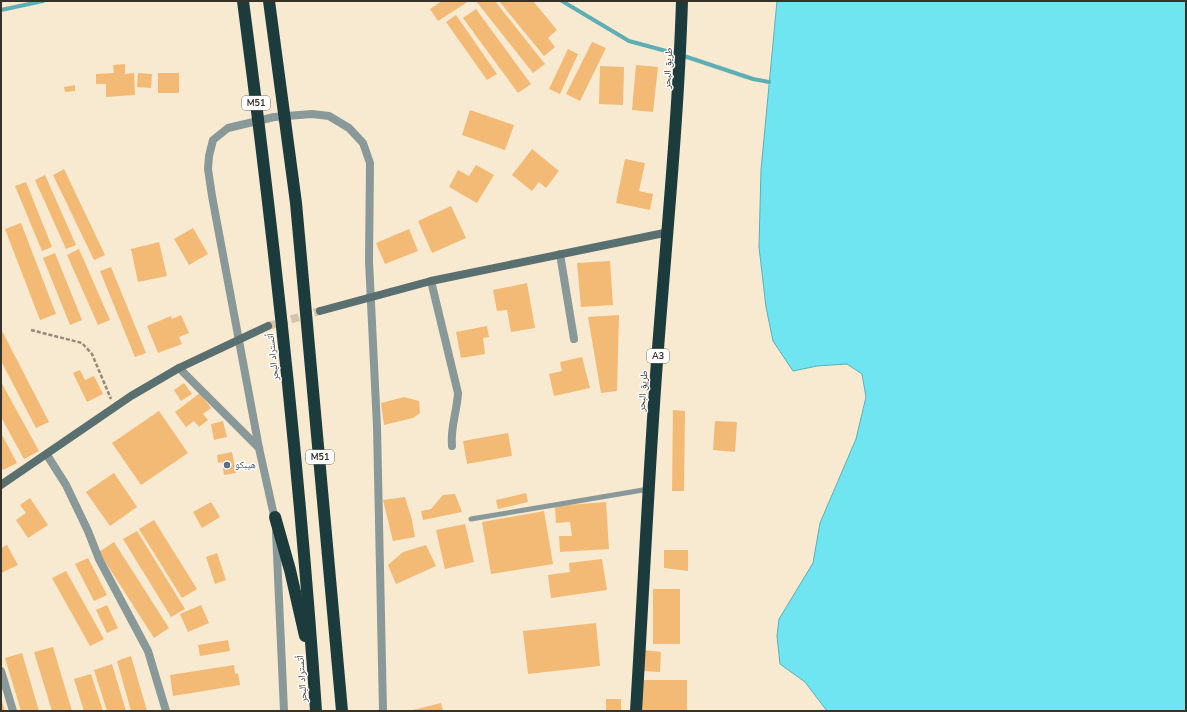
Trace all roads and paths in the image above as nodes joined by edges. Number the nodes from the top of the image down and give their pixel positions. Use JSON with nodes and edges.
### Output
{"nodes":[{"id":1,"x":243,"y":1,"type":"edge"},
{"id":2,"x":269,"y":1,"type":"edge"},
{"id":3,"x":682,"y":1,"type":"edge"},
{"id":4,"x":669,"y":232,"type":"junction"},
{"id":5,"x":560,"y":254,"type":"junction"},
{"id":6,"x":431,"y":281,"type":"junction"},
{"id":7,"x":370,"y":298,"type":"junction"},
{"id":8,"x":320,"y":311,"type":"tunnel mouth"},
{"id":9,"x":268,"y":326,"type":"tunnel mouth"},
{"id":10,"x":31,"y":330,"type":"dead end"},
{"id":11,"x":238,"y":339,"type":"junction"},
{"id":12,"x":574,"y":339,"type":"dead end"},
{"id":13,"x":179,"y":368,"type":"junction"},
{"id":14,"x":115,"y":407,"type":"junction"},
{"id":15,"x":452,"y":446,"type":"dead end"},
{"id":16,"x":259,"y":448,"type":"junction"},
{"id":17,"x":47,"y":455,"type":"junction"},
{"id":18,"x":1,"y":485,"type":"edge"},
{"id":19,"x":650,"y":489,"type":"junction"},
{"id":20,"x":275,"y":516,"type":"junction"},
{"id":21,"x":471,"y":518,"type":"dead end"},
{"id":22,"x":1,"y":671,"type":"edge"},
{"id":23,"x":314,"y":675,"type":"junction"},
{"id":24,"x":13,"y":711,"type":"edge"},
{"id":25,"x":166,"y":711,"type":"edge"},
{"id":26,"x":284,"y":711,"type":"edge"},
{"id":27,"x":316,"y":711,"type":"edge"},
{"id":28,"x":342,"y":711,"type":"edge"},
{"id":29,"x":383,"y":711,"type":"edge"},
{"id":30,"x":636,"y":711,"type":"edge"}],
"edges":[{"from":1,"to":23,"type":"highway","name":"أتستراد البحر","number":"M51"},
{"from":2,"to":28,"type":"highway","number":"M51"},
{"from":3,"to":4,"type":"highway","name":"طريق البحر","number":"A3"},
{"from":4,"to":5,"type":"main road"},
{"from":4,"to":19,"type":"highway","name":"طريق البحر","number":"A3"},
{"from":5,"to":6,"type":"main road"},
{"from":5,"to":12,"type":"street"},
{"from":6,"to":7,"type":"main road"},
{"from":6,"to":15,"type":"street"},
{"from":7,"to":8,"type":"main road"},
{"from":7,"to":11,"type":"street"},
{"from":7,"to":29,"type":"street"},
{"from":9,"to":11,"type":"main road"},
{"from":10,"to":14,"type":"path"},
{"from":11,"to":13,"type":"main road"},
{"from":11,"to":16,"type":"street"},
{"from":13,"to":14,"type":"main road"},
{"from":13,"to":16,"type":"street"},
{"from":14,"to":17,"type":"main road"},
{"from":16,"to":20,"type":"street"},
{"from":17,"to":18,"type":"main road"},
{"from":17,"to":25,"type":"street"},
{"from":19,"to":21,"type":"lane"},
{"from":19,"to":30,"type":"highway","name":"طريق البحر","number":"A3"},
{"from":20,"to":23,"type":"highway"},
{"from":20,"to":26,"type":"street"},
{"from":22,"to":24,"type":"street"},
{"from":23,"to":27,"type":"highway","name":"أتستراد البحر","number":"M51"}]}
